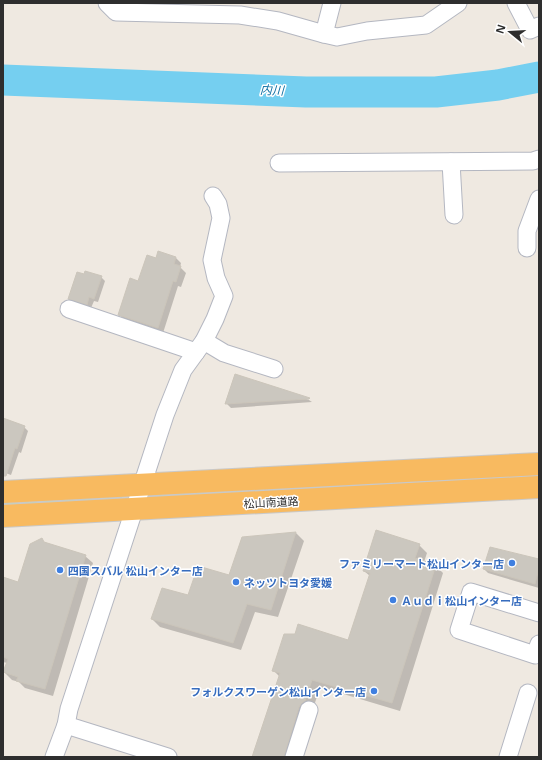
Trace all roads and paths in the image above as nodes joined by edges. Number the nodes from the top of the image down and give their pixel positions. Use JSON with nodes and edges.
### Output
{"nodes":[{"id":1,"x":332,"y":3,"type":"edge"},
{"id":2,"x":458,"y":3,"type":"edge"},
{"id":3,"x":516,"y":3,"type":"edge"},
{"id":4,"x":111,"y":4,"type":"edge"},
{"id":5,"x":242,"y":9,"type":"edge"},
{"id":6,"x":539,"y":26,"type":"edge"},
{"id":7,"x":324,"y":34,"type":"junction"},
{"id":8,"x":452,"y":162,"type":"junction"},
{"id":9,"x":279,"y":164,"type":"dead end"},
{"id":10,"x":537,"y":164,"type":"edge"},
{"id":11,"x":213,"y":196,"type":"dead end"},
{"id":12,"x":539,"y":199,"type":"edge"},
{"id":13,"x":454,"y":215,"type":"dead end"},
{"id":14,"x":527,"y":248,"type":"dead end"},
{"id":15,"x":69,"y":310,"type":"dead end"},
{"id":16,"x":200,"y":346,"type":"junction"},
{"id":17,"x":274,"y":369,"type":"dead end"},
{"id":18,"x":539,"y":464,"type":"edge"},
{"id":19,"x":142,"y":485,"type":"junction"},
{"id":20,"x":539,"y":487,"type":"edge"},
{"id":21,"x":3,"y":492,"type":"edge"},
{"id":22,"x":135,"y":510,"type":"junction"},
{"id":23,"x":3,"y":516,"type":"edge"},
{"id":24,"x":539,"y":613,"type":"edge"},
{"id":25,"x":539,"y":644,"type":"edge"},
{"id":26,"x":528,"y":693,"type":"dead end"},
{"id":27,"x":309,"y":710,"type":"dead end"},
{"id":28,"x":66,"y":724,"type":"junction"},
{"id":29,"x":54,"y":757,"type":"edge"},
{"id":30,"x":168,"y":757,"type":"edge"},
{"id":31,"x":294,"y":757,"type":"edge"},
{"id":32,"x":508,"y":757,"type":"edge"}],
"edges":[{"from":1,"to":7,"type":"street"},
{"from":2,"to":7,"type":"street"},
{"from":3,"to":6,"type":"street"},
{"from":4,"to":5,"type":"street"},
{"from":5,"to":7,"type":"street"},
{"from":8,"to":9,"type":"street"},
{"from":8,"to":10,"type":"street"},
{"from":8,"to":13,"type":"street"},
{"from":11,"to":16,"type":"street"},
{"from":12,"to":14,"type":"street"},
{"from":15,"to":16,"type":"street"},
{"from":16,"to":17,"type":"street"},
{"from":16,"to":19,"type":"street"},
{"from":18,"to":19,"type":"highway"},
{"from":19,"to":21,"type":"highway"},
{"from":19,"to":22,"type":"street"},
{"from":20,"to":22,"type":"highway","name":"松山南道路"},
{"from":22,"to":23,"type":"highway","name":"松山南道路"},
{"from":22,"to":28,"type":"street"},
{"from":24,"to":25,"type":"street"},
{"from":26,"to":32,"type":"street"},
{"from":27,"to":31,"type":"street"},
{"from":28,"to":29,"type":"street"},
{"from":28,"to":30,"type":"street"}]}
